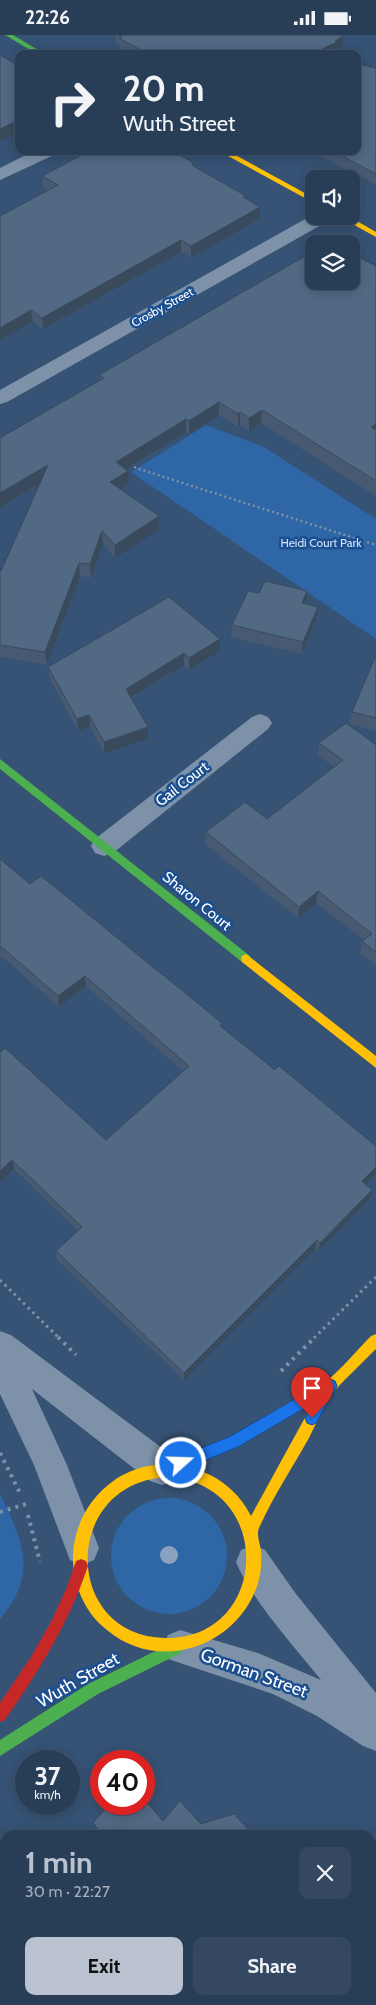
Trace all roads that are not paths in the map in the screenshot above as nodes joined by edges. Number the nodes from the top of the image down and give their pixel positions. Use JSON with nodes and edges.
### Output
{"nodes":[{"id":1,"x":8,"y":35,"type":"edge"},
{"id":2,"x":35,"y":50,"type":"edge"},
{"id":3,"x":40,"y":155,"type":"edge"},
{"id":4,"x":229,"y":155,"type":"edge"},
{"id":5,"x":0,"y":175,"type":"edge"},
{"id":6,"x":305,"y":196,"type":"edge"},
{"id":7,"x":308,"y":225,"type":"edge"},
{"id":8,"x":358,"y":225,"type":"edge"},
{"id":9,"x":376,"y":235,"type":"edge"},
{"id":10,"x":0,"y":398,"type":"edge"},
{"id":11,"x":260,"y":723,"type":"dead end"},
{"id":12,"x":0,"y":763,"type":"edge"},
{"id":13,"x":104,"y":846,"type":"junction"},
{"id":14,"x":376,"y":1063,"type":"edge"},
{"id":15,"x":376,"y":1340,"type":"edge"},
{"id":16,"x":0,"y":1346,"type":"edge"},
{"id":17,"x":0,"y":1363,"type":"edge"},
{"id":18,"x":330,"y":1386,"type":"junction"},
{"id":19,"x":163,"y":1468,"type":"junction"},
{"id":20,"x":251,"y":1547,"type":"junction"},
{"id":21,"x":81,"y":1556,"type":"junction"},
{"id":22,"x":179,"y":1647,"type":"junction"},
{"id":23,"x":0,"y":1715,"type":"edge"},
{"id":24,"x":376,"y":1721,"type":"edge"},
{"id":25,"x":376,"y":1733,"type":"edge"},
{"id":26,"x":0,"y":1749,"type":"edge"}],
"edges":[{"from":1,"to":2,"type":"street"},
{"from":3,"to":5,"type":"street"},
{"from":4,"to":6,"type":"street"},
{"from":7,"to":10,"type":"street","name":"Crosby Street"},
{"from":8,"to":9,"type":"street"},
{"from":11,"to":13,"type":"street","name":"Gail Court"},
{"from":12,"to":13,"type":"street","name":"Sharon Court"},
{"from":13,"to":14,"type":"street","name":"Sharon Court"},
{"from":15,"to":18,"type":"street"},
{"from":16,"to":19,"type":"street"},
{"from":17,"to":21,"type":"street"},
{"from":18,"to":19,"type":"street"},
{"from":18,"to":20,"type":"street"},
{"from":19,"to":20,"type":"street"},
{"from":19,"to":21,"type":"street"},
{"from":20,"to":22,"type":"street"},
{"from":20,"to":24,"type":"street"},
{"from":21,"to":22,"type":"street"},
{"from":21,"to":23,"type":"street","name":"Wuth Street"},
{"from":22,"to":25,"type":"street","name":"Gorman Street"},
{"from":22,"to":26,"type":"street","name":"Wuth Street"}]}
